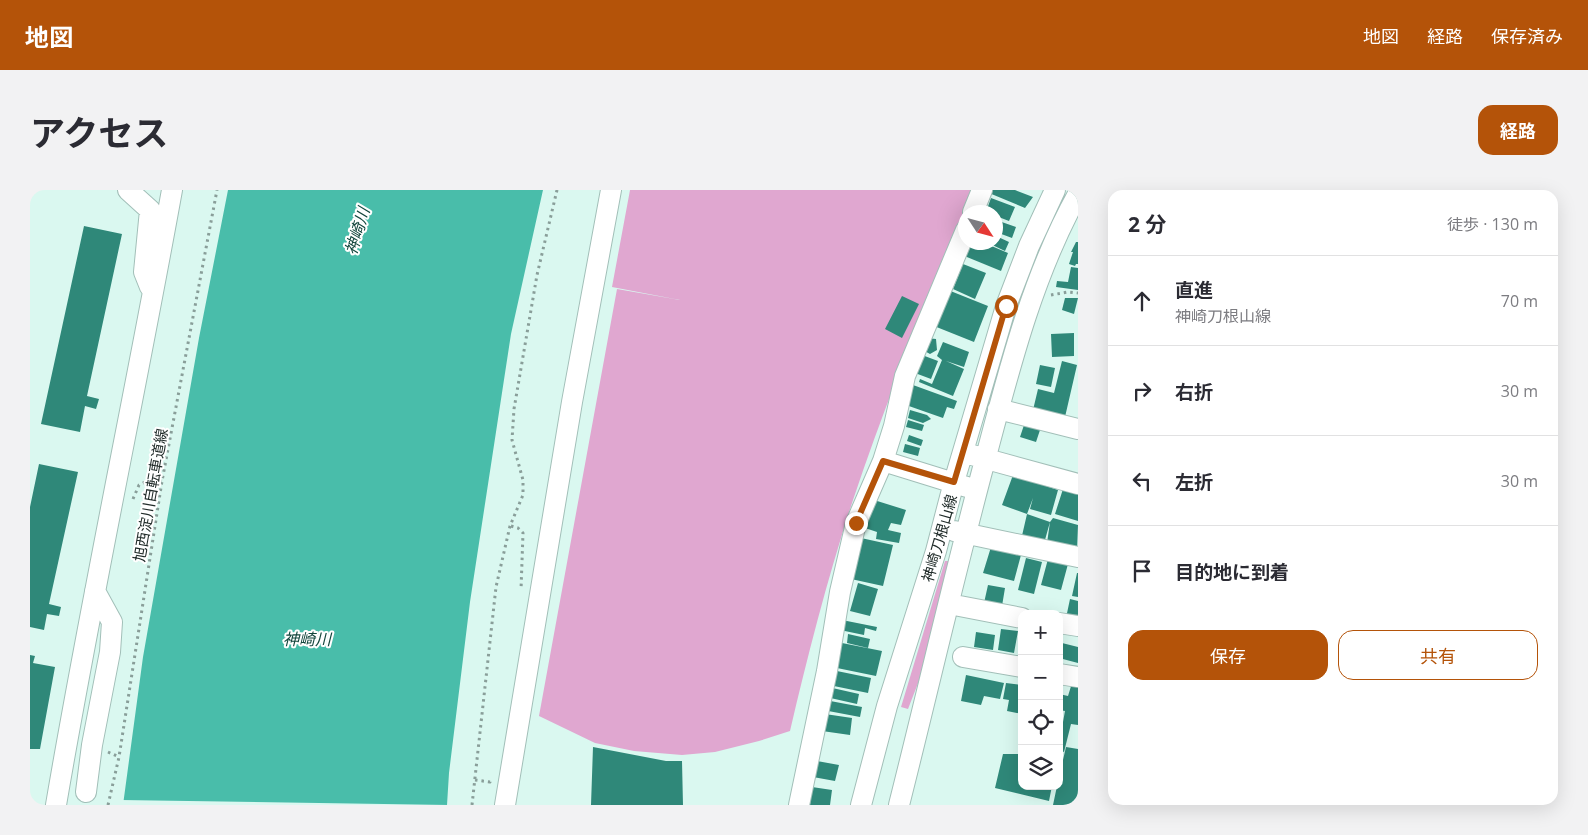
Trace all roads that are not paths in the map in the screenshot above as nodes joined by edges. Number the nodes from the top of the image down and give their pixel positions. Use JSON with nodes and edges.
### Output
{"nodes":[{"id":1,"x":128,"y":190,"type":"edge"},
{"id":2,"x":172,"y":190,"type":"edge"},
{"id":3,"x":611,"y":190,"type":"edge"},
{"id":4,"x":982,"y":190,"type":"edge"},
{"id":5,"x":1054,"y":190,"type":"edge"},
{"id":6,"x":1078,"y":194,"type":"edge"},
{"id":7,"x":976,"y":205,"type":"edge"},
{"id":8,"x":958,"y":249,"type":"edge"},
{"id":9,"x":153,"y":295,"type":"junction"},
{"id":10,"x":998,"y":409,"type":"junction"},
{"id":11,"x":1078,"y":429,"type":"edge"},
{"id":12,"x":963,"y":452,"type":"junction"},
{"id":13,"x":985,"y":459,"type":"junction"},
{"id":14,"x":883,"y":461,"type":"junction"},
{"id":15,"x":954,"y":482,"type":"junction"},
{"id":16,"x":1078,"y":484,"type":"edge"},
{"id":17,"x":976,"y":490,"type":"junction"},
{"id":18,"x":942,"y":528,"type":"junction"},
{"id":19,"x":966,"y":533,"type":"junction"},
{"id":20,"x":1078,"y":557,"type":"edge"},
{"id":21,"x":95,"y":591,"type":"junction"},
{"id":22,"x":949,"y":604,"type":"junction"},
{"id":23,"x":1018,"y":617,"type":"edge"},
{"id":24,"x":1063,"y":624,"type":"edge"},
{"id":25,"x":1078,"y":626,"type":"edge"},
{"id":26,"x":963,"y":656,"type":"dead end"},
{"id":27,"x":1018,"y":666,"type":"edge"},
{"id":28,"x":1063,"y":675,"type":"edge"},
{"id":29,"x":1078,"y":677,"type":"edge"},
{"id":30,"x":86,"y":792,"type":"dead end"},
{"id":31,"x":56,"y":805,"type":"edge"},
{"id":32,"x":506,"y":805,"type":"edge"},
{"id":33,"x":799,"y":805,"type":"edge"},
{"id":34,"x":861,"y":805,"type":"edge"},
{"id":35,"x":899,"y":805,"type":"edge"}],
"edges":[{"from":1,"to":9,"type":"street"},
{"from":2,"to":9,"type":"street"},
{"from":3,"to":32,"type":"street"},
{"from":4,"to":7,"type":"street"},
{"from":5,"to":12,"type":"street","name":"神崎刀根山線"},
{"from":6,"to":10,"type":"street","name":"神崎刀根山線"},
{"from":8,"to":14,"type":"street"},
{"from":9,"to":21,"type":"street"},
{"from":10,"to":11,"type":"street"},
{"from":10,"to":13,"type":"street","name":"神崎刀根山線"},
{"from":12,"to":13,"type":"street"},
{"from":12,"to":15,"type":"street","name":"神崎刀根山線"},
{"from":13,"to":16,"type":"street"},
{"from":13,"to":17,"type":"street","name":"神崎刀根山線"},
{"from":14,"to":15,"type":"street"},
{"from":14,"to":33,"type":"street"},
{"from":15,"to":17,"type":"street"},
{"from":15,"to":18,"type":"street","name":"神崎刀根山線"},
{"from":17,"to":19,"type":"street","name":"神崎刀根山線"},
{"from":18,"to":19,"type":"street"},
{"from":18,"to":34,"type":"street","name":"神崎刀根山線"},
{"from":19,"to":20,"type":"street"},
{"from":19,"to":22,"type":"street","name":"神崎刀根山線"},
{"from":21,"to":30,"type":"street"},
{"from":21,"to":31,"type":"street"},
{"from":22,"to":23,"type":"street"},
{"from":22,"to":35,"type":"street","name":"神崎刀根山線"},
{"from":24,"to":25,"type":"street"},
{"from":26,"to":27,"type":"street"},
{"from":28,"to":29,"type":"street"}]}
